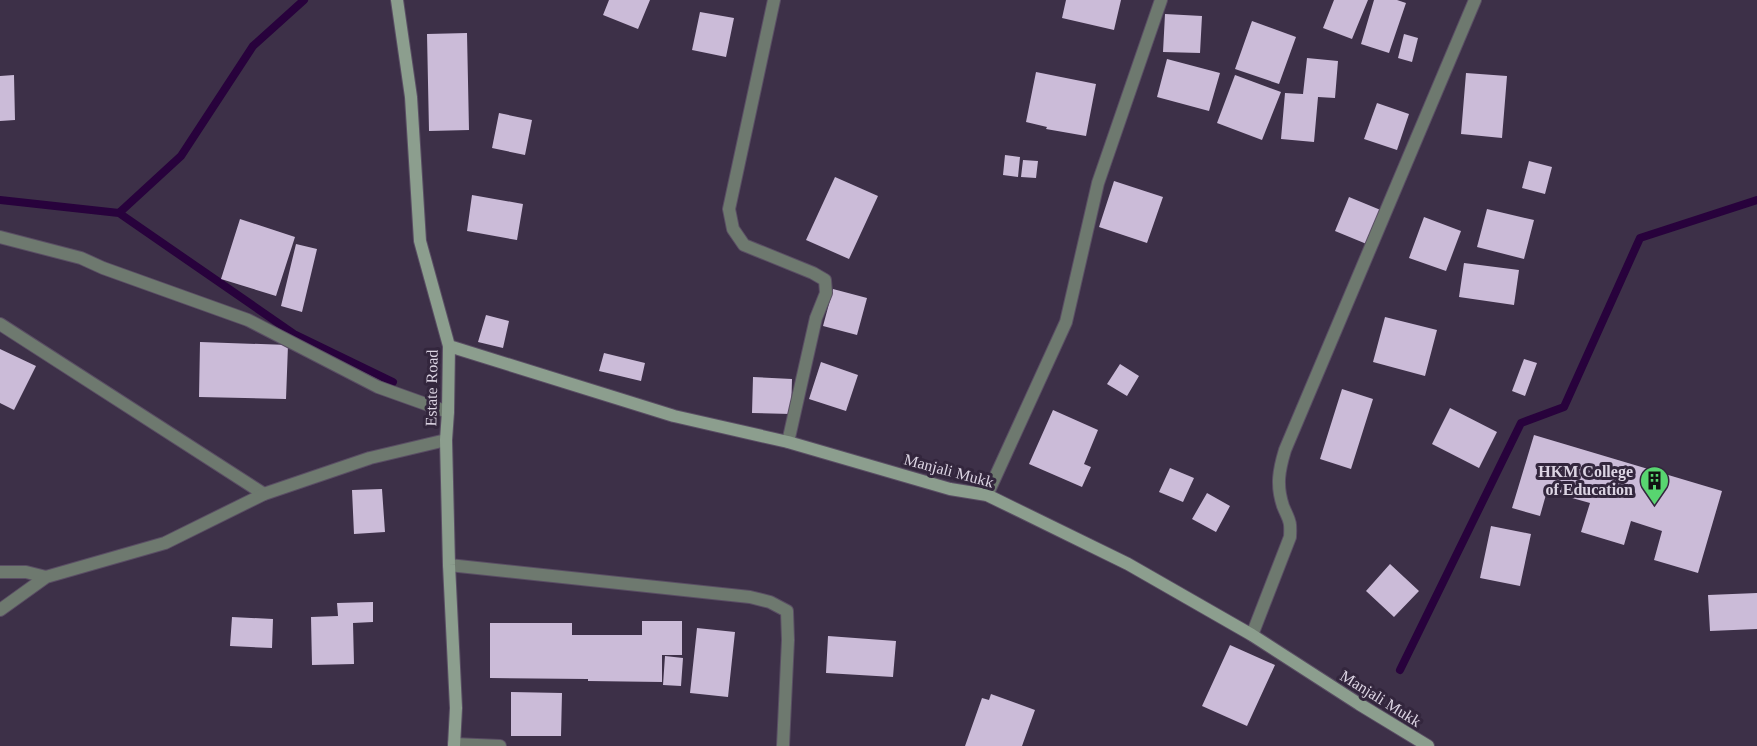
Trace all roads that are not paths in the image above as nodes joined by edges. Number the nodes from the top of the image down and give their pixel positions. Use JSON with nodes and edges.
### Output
{"nodes":[{"id":1,"x":397,"y":0,"type":"edge"},
{"id":2,"x":774,"y":0,"type":"edge"},
{"id":3,"x":1161,"y":0,"type":"edge"},
{"id":4,"x":1475,"y":0,"type":"edge"},
{"id":5,"x":0,"y":237,"type":"edge"},
{"id":6,"x":0,"y":324,"type":"edge"},
{"id":7,"x":449,"y":346,"type":"junction"},
{"id":8,"x":448,"y":412,"type":"junction"},
{"id":9,"x":446,"y":440,"type":"junction"},
{"id":10,"x":788,"y":442,"type":"junction"},
{"id":11,"x":264,"y":494,"type":"junction"},
{"id":12,"x":987,"y":495,"type":"junction"},
{"id":13,"x":449,"y":565,"type":"junction"},
{"id":14,"x":0,"y":572,"type":"edge"},
{"id":15,"x":46,"y":577,"type":"junction"},
{"id":16,"x":0,"y":610,"type":"edge"},
{"id":17,"x":1252,"y":635,"type":"junction"},
{"id":18,"x":454,"y":745,"type":"edge"},
{"id":19,"x":500,"y":746,"type":"edge"},
{"id":20,"x":783,"y":746,"type":"edge"},
{"id":21,"x":1428,"y":746,"type":"edge"}],
"edges":[{"from":1,"to":7,"type":"street","name":"Estate Road"},
{"from":2,"to":10,"type":"street"},
{"from":3,"to":12,"type":"street"},
{"from":4,"to":17,"type":"street"},
{"from":5,"to":8,"type":"street"},
{"from":6,"to":11,"type":"street"},
{"from":7,"to":8,"type":"street","name":"Estate Road"},
{"from":7,"to":10,"type":"street","name":"Manjali Mukk"},
{"from":8,"to":9,"type":"street","name":"Estate Road"},
{"from":9,"to":11,"type":"street"},
{"from":9,"to":13,"type":"street","name":"Estate Road"},
{"from":10,"to":12,"type":"street","name":"Manjali Mukk"},
{"from":11,"to":15,"type":"street"},
{"from":12,"to":17,"type":"street","name":"Manjali Mukk"},
{"from":13,"to":18,"type":"street","name":"Estate Road"},
{"from":13,"to":20,"type":"street"},
{"from":14,"to":15,"type":"street"},
{"from":15,"to":16,"type":"street"},
{"from":17,"to":21,"type":"street","name":"Manjali Mukk"},
{"from":18,"to":19,"type":"street"}]}
